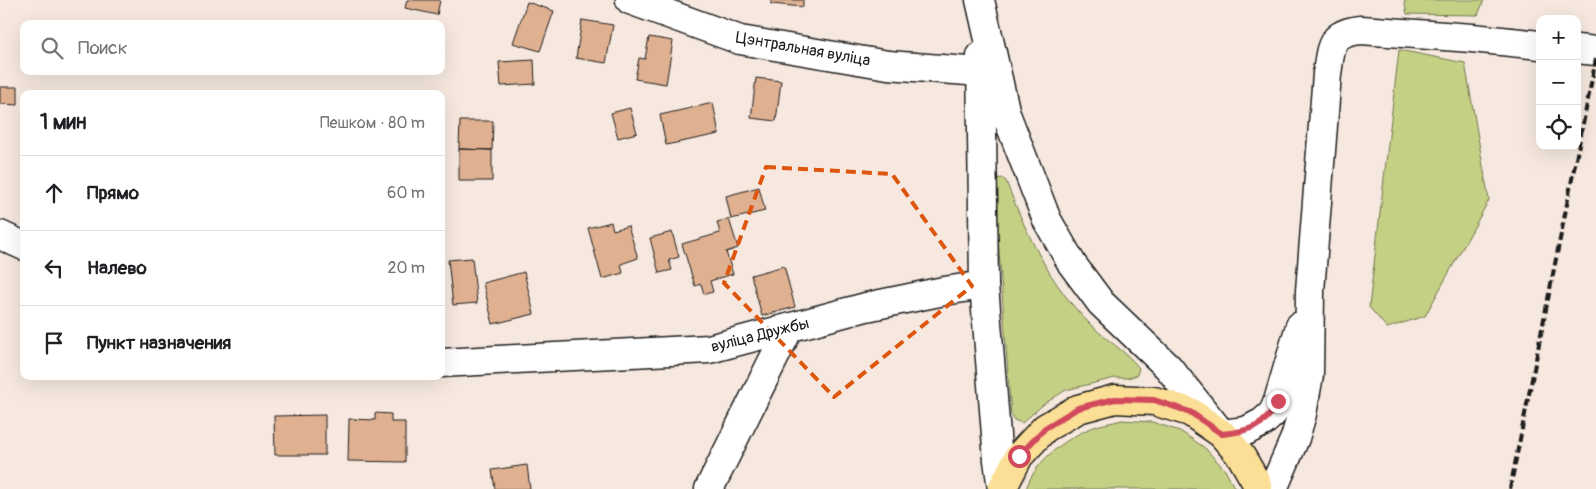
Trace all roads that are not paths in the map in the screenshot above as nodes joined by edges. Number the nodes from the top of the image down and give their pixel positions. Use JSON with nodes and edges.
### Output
{"nodes":[{"id":1,"x":630,"y":0,"type":"edge"},
{"id":2,"x":1536,"y":45,"type":"edge"},
{"id":3,"x":1581,"y":49,"type":"edge"},
{"id":4,"x":1596,"y":51,"type":"edge"},
{"id":5,"x":981,"y":72,"type":"junction"},
{"id":6,"x":0,"y":235,"type":"edge"},
{"id":7,"x":20,"y":244,"type":"edge"},
{"id":8,"x":984,"y":285,"type":"junction"},
{"id":9,"x":1310,"y":291,"type":"junction"},
{"id":10,"x":789,"y":328,"type":"junction"},
{"id":11,"x":445,"y":363,"type":"edge"},
{"id":12,"x":1222,"y":434,"type":"junction"},
{"id":13,"x":708,"y":489,"type":"edge"},
{"id":14,"x":1002,"y":489,"type":"edge"},
{"id":15,"x":1258,"y":489,"type":"edge"},
{"id":16,"x":1273,"y":489,"type":"edge"}],
"edges":[{"from":1,"to":5,"type":"street","name":"Цэнтральная вуліца"},
{"from":2,"to":9,"type":"street"},
{"from":3,"to":4,"type":"street"},
{"from":5,"to":8,"type":"street"},
{"from":5,"to":12,"type":"street"},
{"from":6,"to":7,"type":"street"},
{"from":8,"to":10,"type":"street","name":"вуліца Дружбы"},
{"from":8,"to":14,"type":"street"},
{"from":9,"to":12,"type":"street"},
{"from":9,"to":16,"type":"street"},
{"from":10,"to":11,"type":"street","name":"вуліца Дружбы"},
{"from":10,"to":13,"type":"street"},
{"from":12,"to":14,"type":"main road"},
{"from":12,"to":15,"type":"main road"}]}
